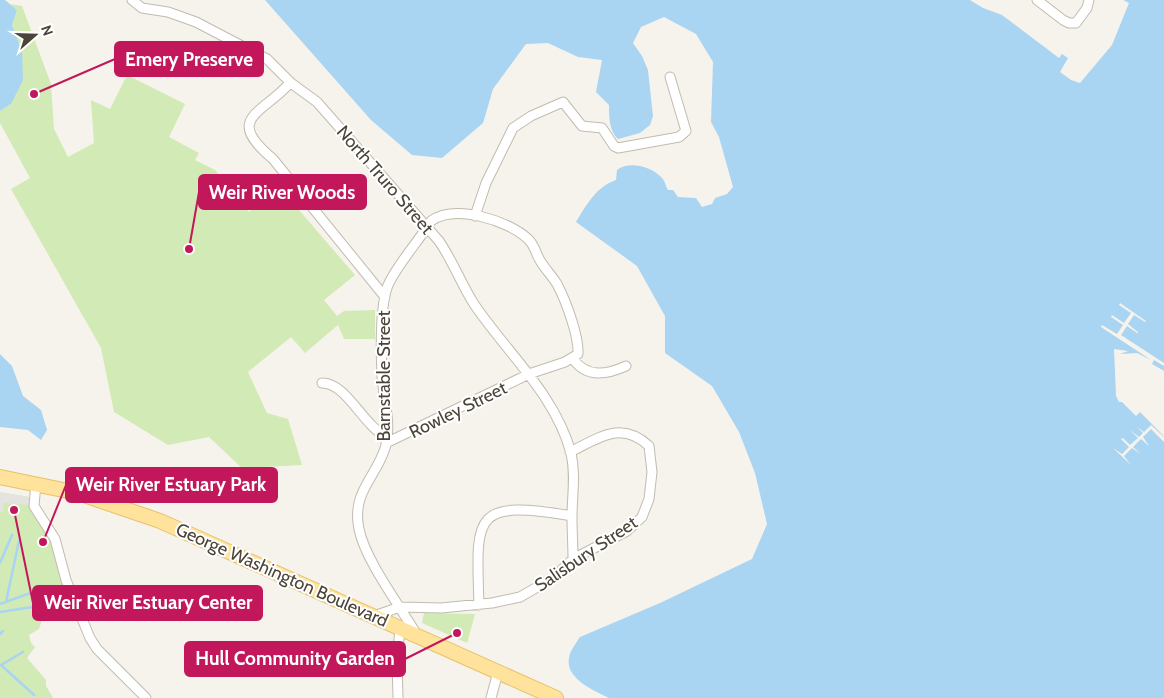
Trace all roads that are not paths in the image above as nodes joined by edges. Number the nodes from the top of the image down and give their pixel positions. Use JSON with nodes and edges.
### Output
{"nodes":[{"id":1,"x":132,"y":0,"type":"edge"},
{"id":2,"x":1037,"y":0,"type":"edge"},
{"id":3,"x":1089,"y":0,"type":"edge"},
{"id":4,"x":670,"y":77,"type":"dead end"},
{"id":5,"x":290,"y":83,"type":"junction"},
{"id":6,"x":475,"y":216,"type":"junction"},
{"id":7,"x":426,"y":228,"type":"junction"},
{"id":8,"x":385,"y":297,"type":"junction"},
{"id":9,"x":574,"y":359,"type":"junction"},
{"id":10,"x":626,"y":366,"type":"dead end"},
{"id":11,"x":529,"y":374,"type":"junction"},
{"id":12,"x":322,"y":383,"type":"dead end"},
{"id":13,"x":387,"y":440,"type":"junction"},
{"id":14,"x":570,"y":452,"type":"junction"},
{"id":15,"x":0,"y":477,"type":"edge"},
{"id":16,"x":36,"y":483,"type":"junction"},
{"id":17,"x":572,"y":516,"type":"junction"},
{"id":18,"x":573,"y":559,"type":"junction"},
{"id":19,"x":479,"y":606,"type":"junction"},
{"id":20,"x":400,"y":607,"type":"junction"},
{"id":21,"x":374,"y":616,"type":"junction"},
{"id":22,"x":400,"y":628,"type":"junction"},
{"id":23,"x":417,"y":635,"type":"junction"},
{"id":24,"x":498,"y":672,"type":"junction"},
{"id":25,"x":146,"y":698,"type":"edge"},
{"id":26,"x":398,"y":698,"type":"edge"},
{"id":27,"x":491,"y":698,"type":"edge"},
{"id":28,"x":556,"y":698,"type":"edge"}],
"edges":[{"from":1,"to":5,"type":"street","name":"North Truro Street"},
{"from":2,"to":3,"type":"street"},
{"from":4,"to":6,"type":"street"},
{"from":5,"to":7,"type":"street","name":"North Truro Street"},
{"from":5,"to":8,"type":"street"},
{"from":6,"to":7,"type":"street","name":"Barnstable Street"},
{"from":6,"to":9,"type":"street","name":"Barnstable Street"},
{"from":7,"to":8,"type":"street","name":"Barnstable Street"},
{"from":7,"to":11,"type":"street","name":"North Truro Street"},
{"from":8,"to":13,"type":"street","name":"Barnstable Street"},
{"from":9,"to":10,"type":"street"},
{"from":9,"to":11,"type":"street","name":"Rowley Street"},
{"from":11,"to":13,"type":"street","name":"Rowley Street"},
{"from":11,"to":14,"type":"street","name":"North Truro Street"},
{"from":12,"to":13,"type":"street"},
{"from":13,"to":20,"type":"street","name":"Barnstable Street"},
{"from":14,"to":17,"type":"street","name":"North Truro Street"},
{"from":14,"to":18,"type":"street","name":"Salisbury Street"},
{"from":15,"to":16,"type":"main road","name":"George Washington Boulevard"},
{"from":16,"to":21,"type":"main road","name":"George Washington Boulevard"},
{"from":16,"to":25,"type":"street"},
{"from":17,"to":18,"type":"street","name":"North Truro Street"},
{"from":17,"to":19,"type":"street"},
{"from":18,"to":19,"type":"street","name":"Salisbury Street"},
{"from":19,"to":20,"type":"street","name":"Salisbury Street"},
{"from":20,"to":21,"type":"street","name":"Salisbury Street"},
{"from":20,"to":23,"type":"street","name":"Barnstable Street"},
{"from":21,"to":22,"type":"main road","name":"George Washington Boulevard"},
{"from":22,"to":23,"type":"main road","name":"George Washington Boulevard"},
{"from":22,"to":26,"type":"street"},
{"from":23,"to":24,"type":"main road","name":"George Washington Boulevard"},
{"from":24,"to":27,"type":"street"},
{"from":24,"to":28,"type":"main road","name":"George Washington Boulevard"}]}
